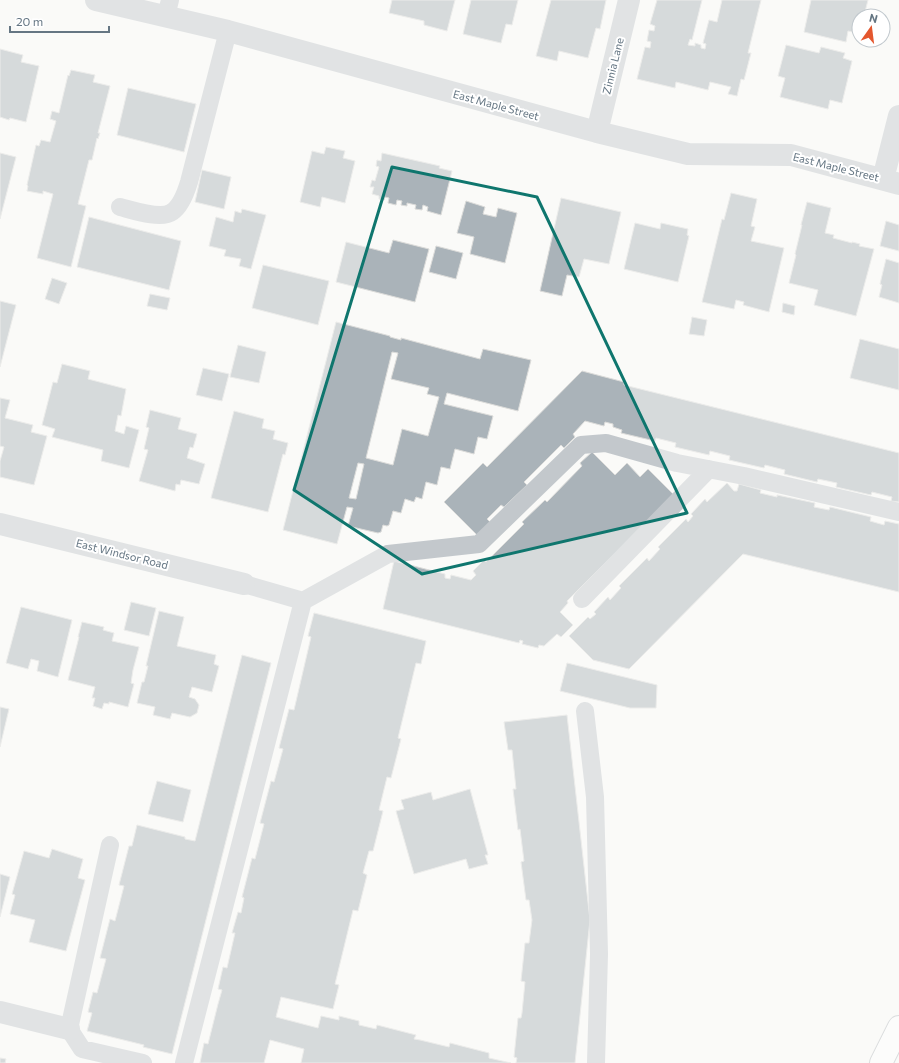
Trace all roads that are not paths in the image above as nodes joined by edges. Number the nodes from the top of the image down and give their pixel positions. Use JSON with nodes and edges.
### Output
{"nodes":[{"id":1,"x":96,"y":0,"type":"edge"},
{"id":2,"x":629,"y":0,"type":"edge"},
{"id":3,"x":168,"y":8,"type":"edge"},
{"id":4,"x":228,"y":31,"type":"junction"},
{"id":5,"x":899,"y":116,"type":"edge"},
{"id":6,"x":597,"y":132,"type":"junction"},
{"id":7,"x":891,"y":182,"type":"edge"},
{"id":8,"x":120,"y":207,"type":"dead end"},
{"id":9,"x":709,"y":469,"type":"junction"},
{"id":10,"x":899,"y":512,"type":"edge"},
{"id":11,"x":0,"y":524,"type":"edge"},
{"id":12,"x":244,"y":584,"type":"joint"},
{"id":13,"x":582,"y":600,"type":"dead end"},
{"id":14,"x":303,"y":602,"type":"junction"},
{"id":15,"x":584,"y":711,"type":"dead end"},
{"id":16,"x":110,"y":845,"type":"dead end"},
{"id":17,"x":0,"y":1012,"type":"edge"},
{"id":18,"x":899,"y":1027,"type":"edge"},
{"id":19,"x":69,"y":1029,"type":"junction"},
{"id":20,"x":143,"y":1063,"type":"edge"},
{"id":21,"x":184,"y":1063,"type":"edge"},
{"id":22,"x":596,"y":1063,"type":"edge"},
{"id":23,"x":881,"y":1063,"type":"edge"}],
"edges":[{"from":1,"to":3,"type":"street","name":"East Maple Street"},
{"from":2,"to":6,"type":"street","name":"Zinnia Lane"},
{"from":3,"to":4,"type":"street","name":"East Maple Street"},
{"from":4,"to":6,"type":"street","name":"East Maple Street"},
{"from":4,"to":8,"type":"lane"},
{"from":5,"to":7,"type":"street"},
{"from":6,"to":7,"type":"street","name":"East Maple Street"},
{"from":9,"to":10,"type":"lane"},
{"from":9,"to":13,"type":"lane"},
{"from":9,"to":14,"type":"lane"},
{"from":11,"to":12,"type":"street","name":"East Windsor Road"},
{"from":12,"to":14,"type":"lane"},
{"from":14,"to":21,"type":"lane"},
{"from":15,"to":22,"type":"lane"},
{"from":16,"to":19,"type":"lane"},
{"from":17,"to":19,"type":"street"},
{"from":18,"to":23,"type":"highway"},
{"from":19,"to":20,"type":"lane"}]}
